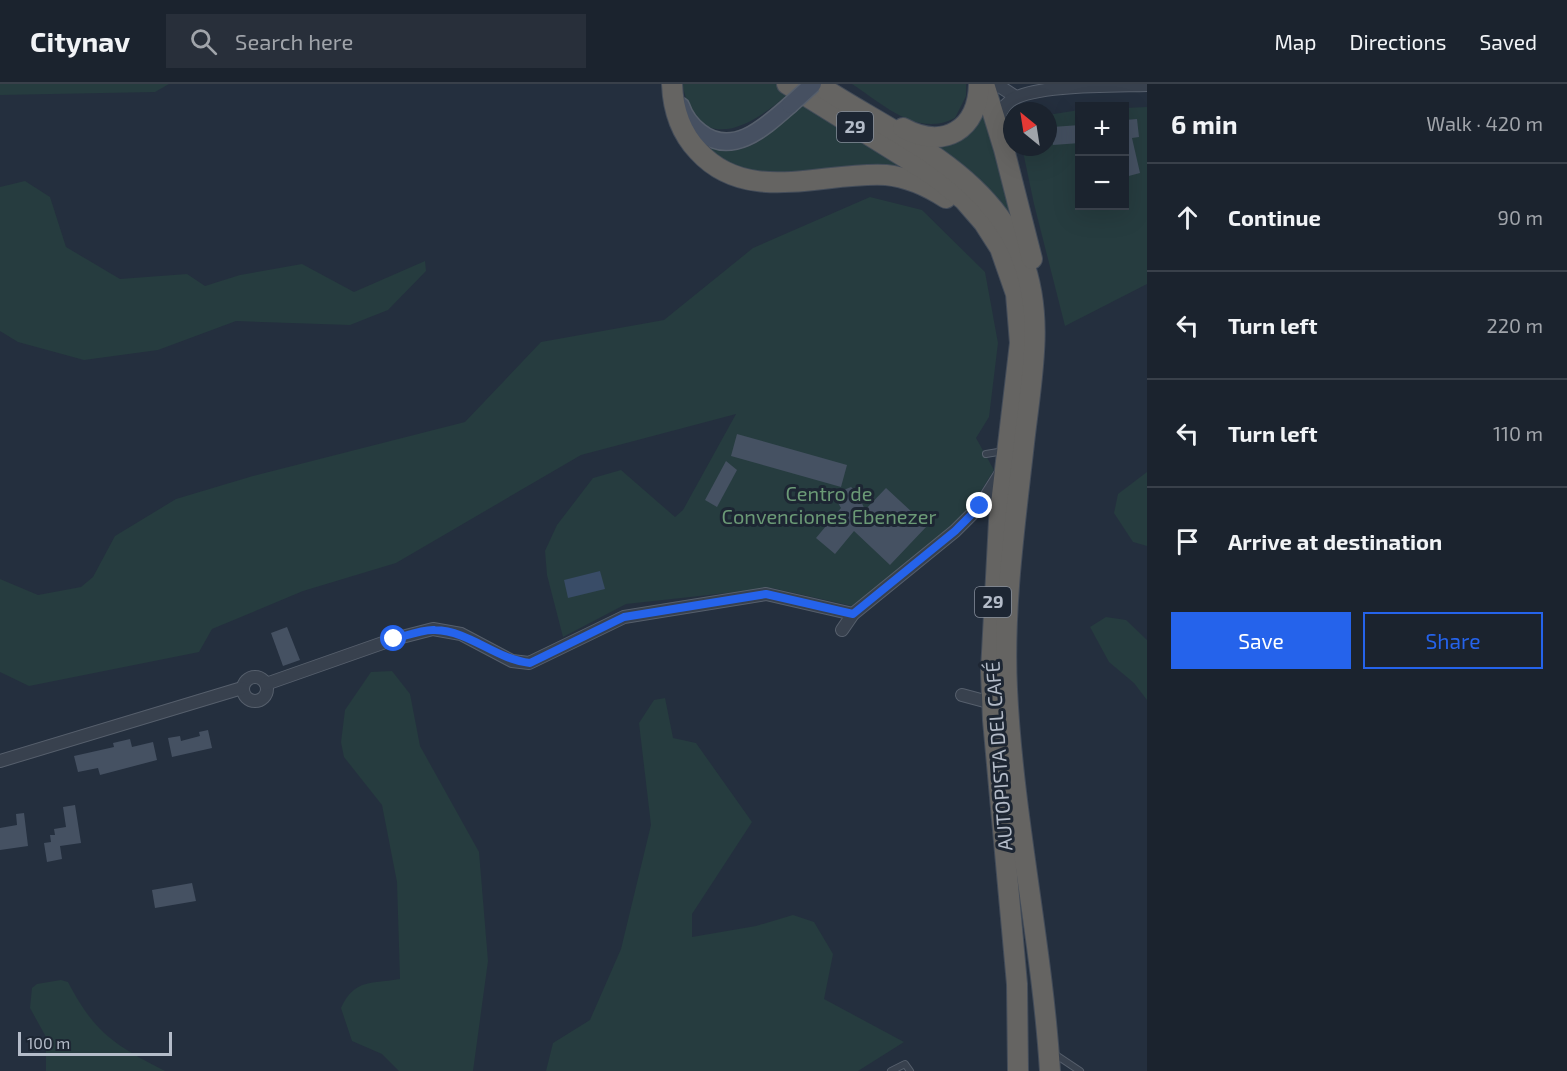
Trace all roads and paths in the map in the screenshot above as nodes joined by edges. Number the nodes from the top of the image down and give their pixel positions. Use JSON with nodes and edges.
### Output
{"nodes":[{"id":1,"x":674,"y":84,"type":"edge"},
{"id":2,"x":788,"y":84,"type":"edge"},
{"id":3,"x":815,"y":84,"type":"edge"},
{"id":4,"x":830,"y":84,"type":"edge"},
{"id":5,"x":979,"y":84,"type":"edge"},
{"id":6,"x":984,"y":84,"type":"edge"},
{"id":7,"x":996,"y":84,"type":"edge"},
{"id":8,"x":1147,"y":85,"type":"edge"},
{"id":9,"x":1016,"y":97,"type":"junction"},
{"id":10,"x":998,"y":126,"type":"junction"},
{"id":11,"x":1019,"y":305,"type":"junction"},
{"id":12,"x":1034,"y":365,"type":"junction"},
{"id":13,"x":986,"y":454,"type":"dead end"},
{"id":14,"x":1007,"y":457,"type":"junction"},
{"id":15,"x":853,"y":614,"type":"junction"},
{"id":16,"x":842,"y":630,"type":"dead end"},
{"id":17,"x":266,"y":684,"type":"junction"},
{"id":18,"x":242,"y":688,"type":"junction"},
{"id":19,"x":962,"y":695,"type":"dead end"},
{"id":20,"x":992,"y":703,"type":"junction"},
{"id":21,"x":0,"y":761,"type":"edge"},
{"id":22,"x":1048,"y":1050,"type":"junction"},
{"id":23,"x":891,"y":1071,"type":"edge"},
{"id":24,"x":910,"y":1071,"type":"edge"},
{"id":25,"x":1018,"y":1071,"type":"edge"},
{"id":26,"x":1050,"y":1071,"type":"edge"},
{"id":27,"x":1080,"y":1071,"type":"edge"}],
"edges":[{"from":1,"to":3,"type":"main road","bridge":true},
{"from":1,"to":11,"type":"highway"},
{"from":2,"to":11,"type":"highway","name":"AUTOPISTA DEL CAFÉ","number":"29"},
{"from":3,"to":12,"type":"highway","name":"AUTOPISTA DEL CAFÉ","number":"29"},
{"from":4,"to":5,"type":"highway"},
{"from":6,"to":10,"type":"highway"},
{"from":7,"to":9,"type":"street"},
{"from":8,"to":9,"type":"street"},
{"from":9,"to":10,"type":"street"},
{"from":10,"to":12,"type":"highway"},
{"from":11,"to":14,"type":"highway","name":"AUTOPISTA DEL CAFÉ","number":"29"},
{"from":12,"to":22,"type":"highway","name":"AUTOPISTA DEL CAFÉ","number":"29"},
{"from":13,"to":14,"type":"lane"},
{"from":14,"to":15,"type":"street"},
{"from":14,"to":20,"type":"highway","name":"AUTOPISTA DEL CAFÉ","number":"29"},
{"from":15,"to":16,"type":"street"},
{"from":15,"to":17,"type":"street"},
{"from":17,"to":18,"type":"street"},
{"from":17,"to":18,"type":"street"},
{"from":18,"to":21,"type":"street"},
{"from":19,"to":20,"type":"street"},
{"from":20,"to":25,"type":"highway","name":"AUTOPISTA DEL CAFÉ","number":"29"},
{"from":22,"to":26,"type":"highway","name":"AUTOPISTA DEL CAFÉ","number":"29"},
{"from":22,"to":27,"type":"lane"},
{"from":23,"to":24,"type":"lane"}]}
